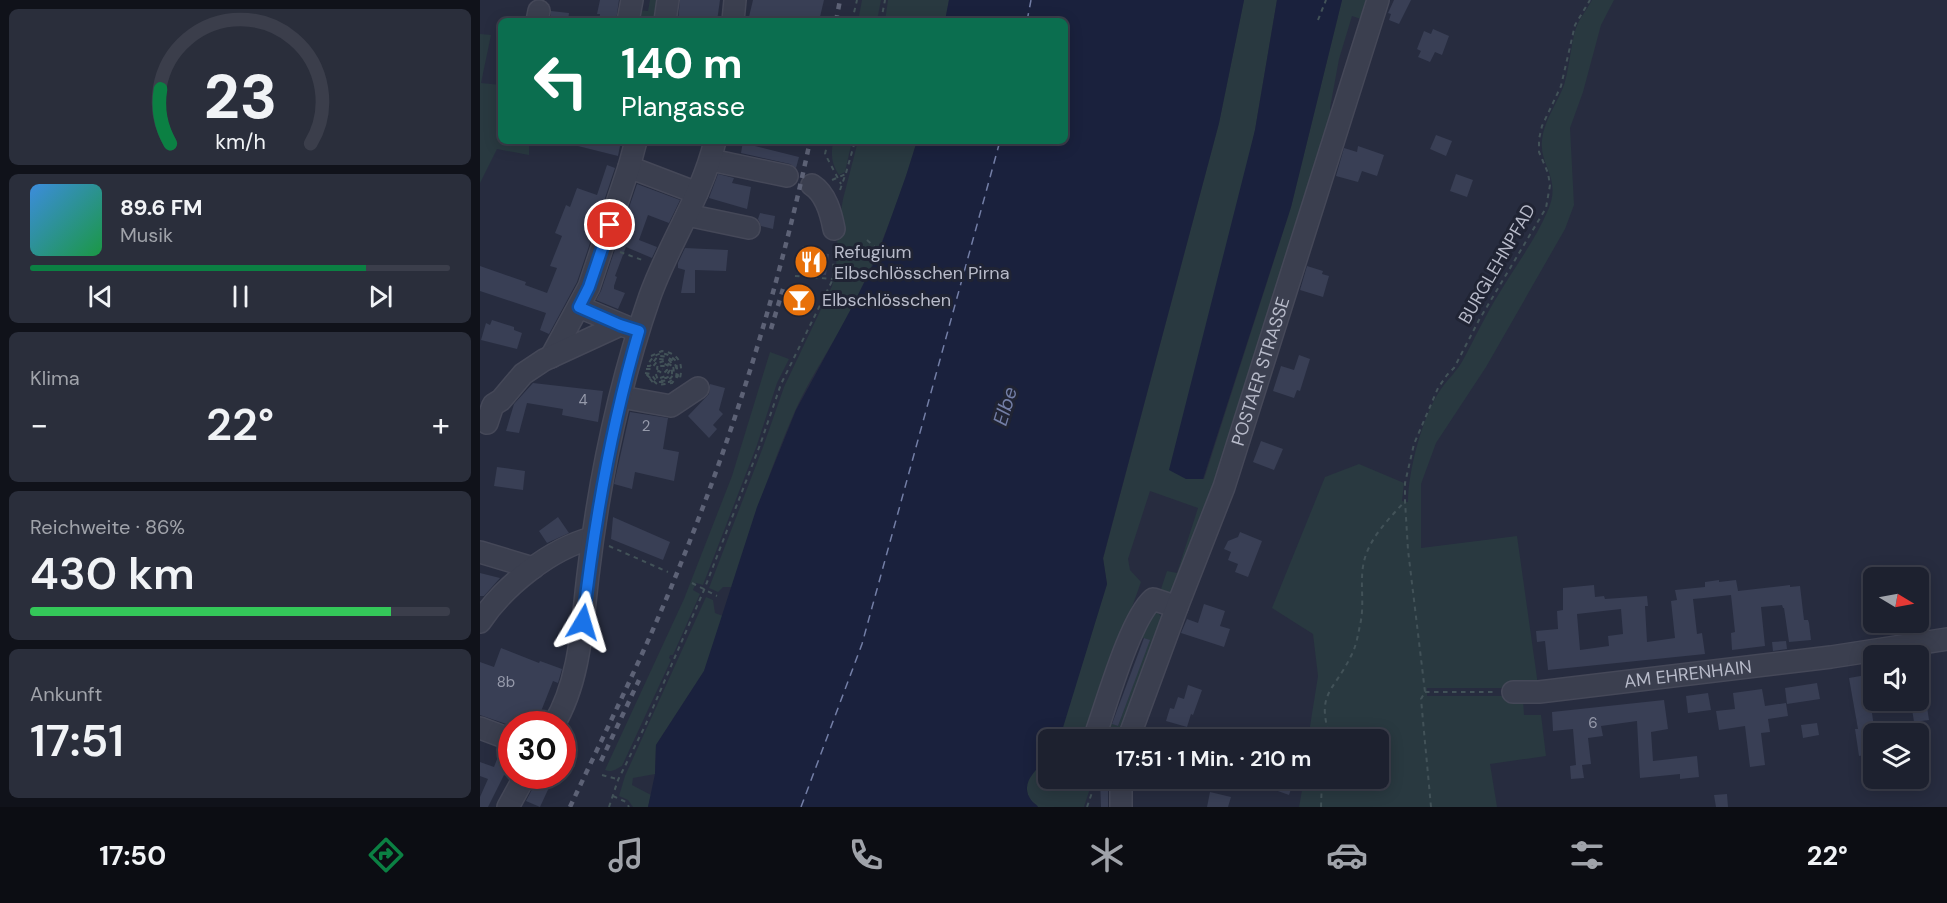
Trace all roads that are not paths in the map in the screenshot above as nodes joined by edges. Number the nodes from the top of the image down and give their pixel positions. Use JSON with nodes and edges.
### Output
{"nodes":[{"id":1,"x":632,"y":0,"type":"edge"},
{"id":2,"x":668,"y":0,"type":"edge"},
{"id":3,"x":1378,"y":0,"type":"edge"},
{"id":4,"x":629,"y":18,"type":"edge"},
{"id":5,"x":665,"y":18,"type":"edge"},
{"id":6,"x":635,"y":144,"type":"edge"},
{"id":7,"x":713,"y":150,"type":"edge"},
{"id":8,"x":629,"y":167,"type":"junction"},
{"id":9,"x":787,"y":176,"type":"dead end"},
{"id":10,"x":812,"y":185,"type":"dead end"},
{"id":11,"x":697,"y":193,"type":"junction"},
{"id":12,"x":687,"y":214,"type":"junction"},
{"id":13,"x":749,"y":228,"type":"dead end"},
{"id":14,"x":834,"y":229,"type":"road end"},
{"id":15,"x":579,"y":307,"type":"junction"},
{"id":16,"x":630,"y":328,"type":"junction"},
{"id":17,"x":552,"y":357,"type":"junction"},
{"id":18,"x":698,"y":388,"type":"dead end"},
{"id":19,"x":621,"y":397,"type":"junction"},
{"id":20,"x":487,"y":423,"type":"dead end"},
{"id":21,"x":592,"y":538,"type":"junction"},
{"id":22,"x":480,"y":552,"type":"edge"},
{"id":23,"x":533,"y":568,"type":"junction"},
{"id":24,"x":1177,"y":607,"type":"junction"},
{"id":25,"x":480,"y":622,"type":"edge"},
{"id":26,"x":1947,"y":639,"type":"edge"},
{"id":27,"x":1513,"y":692,"type":"road end"},
{"id":28,"x":562,"y":711,"type":"edge"},
{"id":29,"x":480,"y":728,"type":"edge"},
{"id":30,"x":1097,"y":729,"type":"edge"},
{"id":31,"x":1132,"y":729,"type":"edge"},
{"id":32,"x":498,"y":735,"type":"edge"},
{"id":33,"x":518,"y":789,"type":"edge"},
{"id":34,"x":1121,"y":789,"type":"edge"},
{"id":35,"x":508,"y":807,"type":"edge"},
{"id":36,"x":1121,"y":807,"type":"edge"}],
"edges":[{"from":1,"to":4,"type":"street"},
{"from":2,"to":5,"type":"street"},
{"from":3,"to":24,"type":"street","name":"POSTAER STRASSE"},
{"from":6,"to":8,"type":"street"},
{"from":7,"to":9,"type":"street"},
{"from":7,"to":11,"type":"street"},
{"from":8,"to":11,"type":"street"},
{"from":8,"to":15,"type":"street"},
{"from":10,"to":14,"type":"street"},
{"from":11,"to":12,"type":"street"},
{"from":12,"to":13,"type":"street"},
{"from":12,"to":16,"type":"street"},
{"from":15,"to":16,"type":"street"},
{"from":15,"to":17,"type":"street"},
{"from":16,"to":17,"type":"street"},
{"from":16,"to":19,"type":"street"},
{"from":17,"to":20,"type":"street"},
{"from":18,"to":19,"type":"street"},
{"from":19,"to":21,"type":"street"},
{"from":21,"to":23,"type":"street"},
{"from":21,"to":28,"type":"street"},
{"from":22,"to":23,"type":"street"},
{"from":23,"to":25,"type":"street"},
{"from":24,"to":30,"type":"street"},
{"from":24,"to":31,"type":"street","name":"POSTAER STRASSE"},
{"from":26,"to":27,"type":"street","name":"AM EHRENHAIN"},
{"from":29,"to":32,"type":"street"},
{"from":33,"to":35,"type":"street"},
{"from":34,"to":36,"type":"street"}]}
